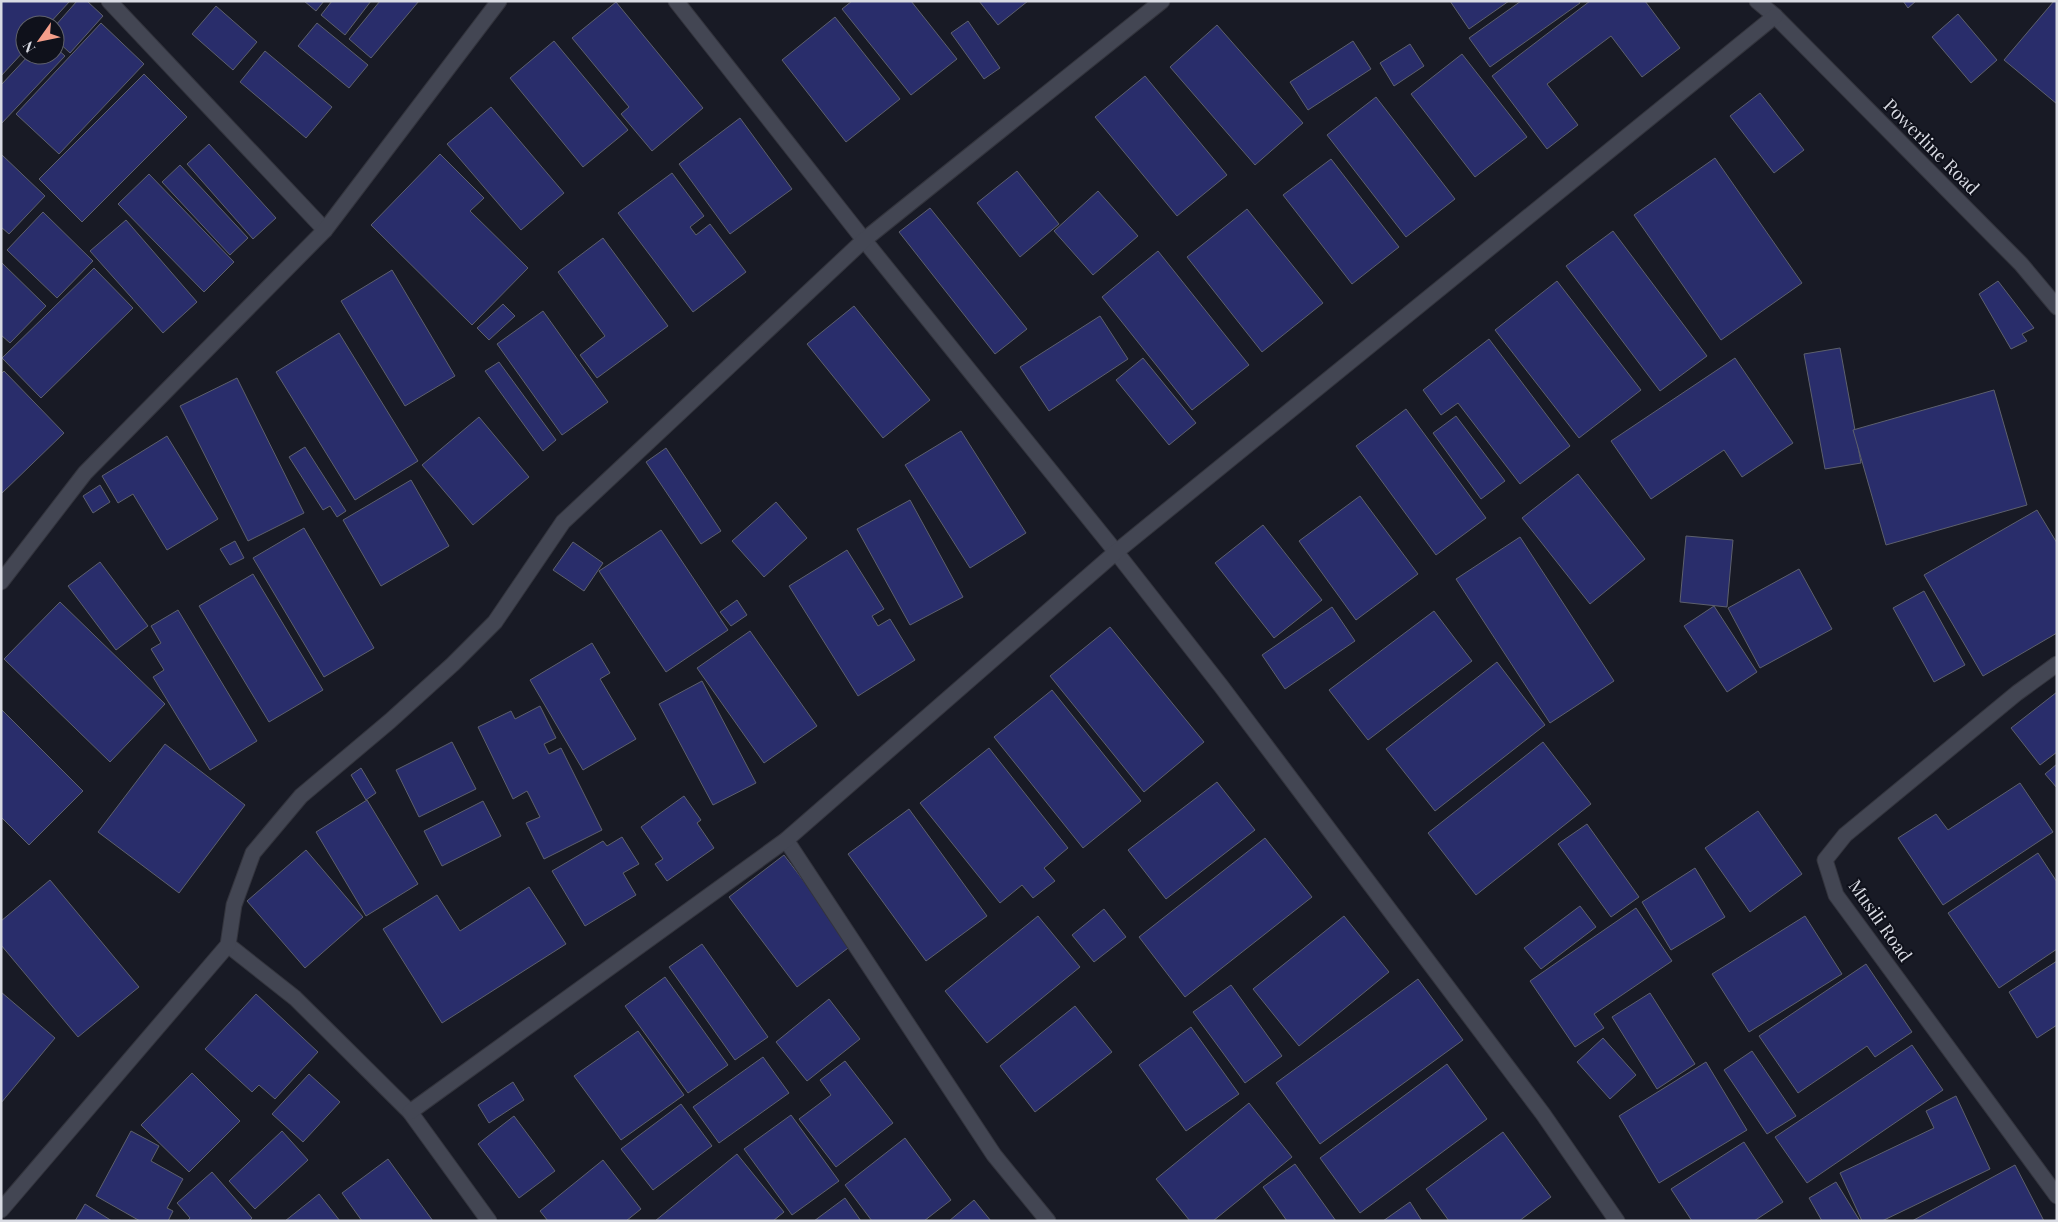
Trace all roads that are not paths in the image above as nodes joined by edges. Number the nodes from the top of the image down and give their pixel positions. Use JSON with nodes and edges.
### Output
{"nodes":[{"id":1,"x":109,"y":1,"type":"edge"},
{"id":2,"x":499,"y":1,"type":"edge"},
{"id":3,"x":676,"y":1,"type":"edge"},
{"id":4,"x":1162,"y":1,"type":"edge"},
{"id":5,"x":1757,"y":1,"type":"edge"},
{"id":6,"x":1775,"y":16,"type":"junction"},
{"id":7,"x":325,"y":230,"type":"junction"},
{"id":8,"x":864,"y":240,"type":"junction"},
{"id":9,"x":2057,"y":307,"type":"edge"},
{"id":10,"x":1116,"y":552,"type":"junction"},
{"id":11,"x":1,"y":582,"type":"edge"},
{"id":12,"x":2057,"y":664,"type":"edge"},
{"id":13,"x":786,"y":840,"type":"junction"},
{"id":14,"x":228,"y":945,"type":"junction"},
{"id":15,"x":410,"y":1112,"type":"junction"},
{"id":16,"x":2057,"y":1196,"type":"edge"},
{"id":17,"x":1,"y":1210,"type":"edge"},
{"id":18,"x":489,"y":1221,"type":"edge"},
{"id":19,"x":1048,"y":1221,"type":"edge"},
{"id":20,"x":1617,"y":1221,"type":"edge"}],
"edges":[{"from":1,"to":7,"type":"street"},
{"from":2,"to":7,"type":"street"},
{"from":3,"to":8,"type":"street"},
{"from":4,"to":8,"type":"street"},
{"from":5,"to":6,"type":"street","name":"Powerline Road"},
{"from":6,"to":9,"type":"street","name":"Powerline Road"},
{"from":6,"to":10,"type":"street"},
{"from":7,"to":11,"type":"street"},
{"from":8,"to":10,"type":"street"},
{"from":8,"to":14,"type":"street"},
{"from":10,"to":13,"type":"street"},
{"from":10,"to":20,"type":"street"},
{"from":12,"to":16,"type":"street","name":"Musili Road"},
{"from":13,"to":15,"type":"street"},
{"from":13,"to":19,"type":"street"},
{"from":14,"to":15,"type":"street"},
{"from":14,"to":17,"type":"street"},
{"from":15,"to":18,"type":"street"}]}
